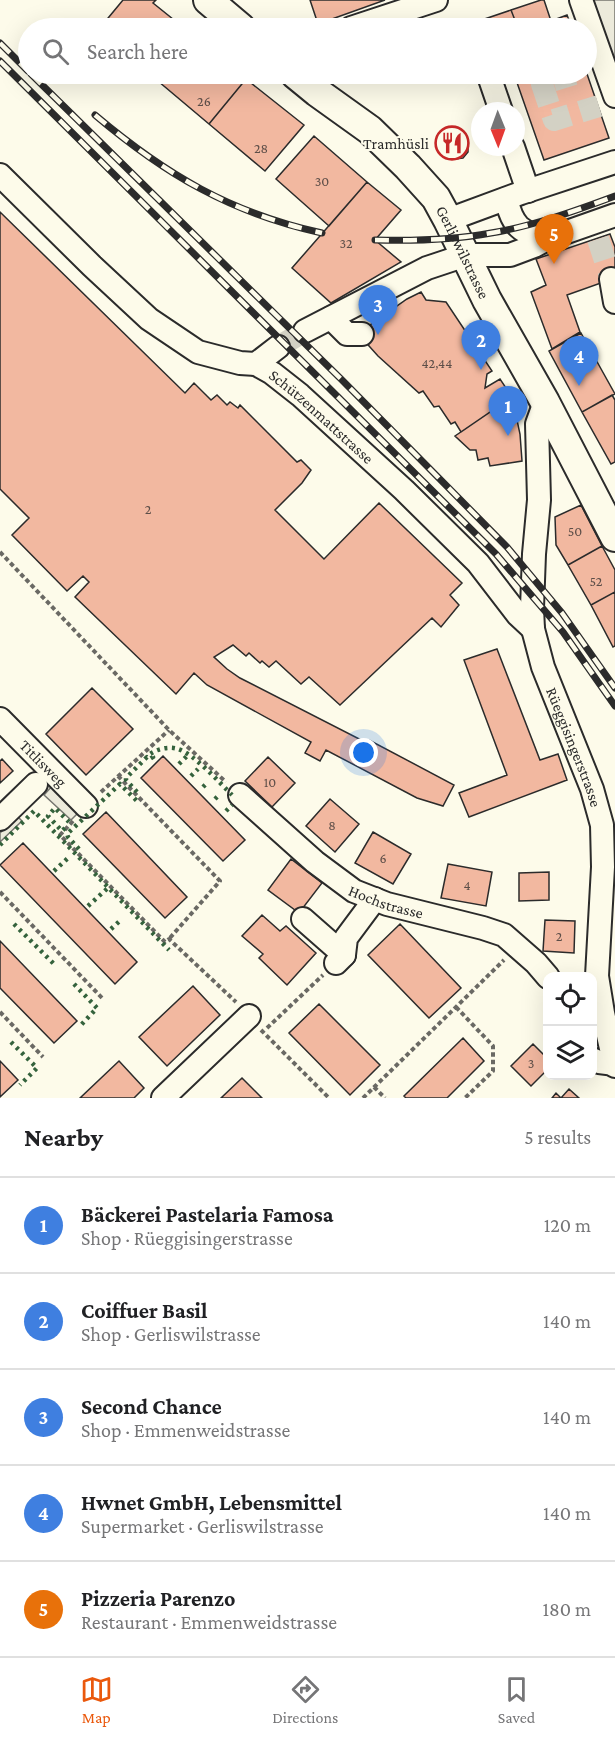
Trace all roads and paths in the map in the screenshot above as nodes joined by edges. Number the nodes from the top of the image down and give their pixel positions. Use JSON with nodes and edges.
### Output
{"nodes":[{"id":1,"x":208,"y":0,"type":"edge"},
{"id":2,"x":436,"y":0,"type":"edge"},
{"id":3,"x":581,"y":0,"type":"edge"},
{"id":4,"x":229,"y":18,"type":"edge"},
{"id":5,"x":381,"y":18,"type":"edge"},
{"id":6,"x":584,"y":18,"type":"edge"},
{"id":7,"x":597,"y":72,"type":"edge"},
{"id":8,"x":307,"y":84,"type":"edge"},
{"id":9,"x":492,"y":84,"type":"edge"},
{"id":10,"x":610,"y":101,"type":"edge"},
{"id":11,"x":498,"y":102,"type":"edge"},
{"id":12,"x":516,"y":156,"type":"edge"},
{"id":13,"x":615,"y":162,"type":"edge"},
{"id":14,"x":0,"y":176,"type":"edge"},
{"id":15,"x":528,"y":191,"type":"junction"},
{"id":16,"x":506,"y":200,"type":"junction"},
{"id":17,"x":615,"y":215,"type":"edge"},
{"id":18,"x":448,"y":220,"type":"junction"},
{"id":19,"x":547,"y":239,"type":"junction"},
{"id":20,"x":466,"y":255,"type":"junction"},
{"id":21,"x":611,"y":279,"type":"dead end"},
{"id":22,"x":615,"y":302,"type":"edge"},
{"id":23,"x":332,"y":318,"type":"junction"},
{"id":24,"x":305,"y":331,"type":"tunnel mouth"},
{"id":25,"x":362,"y":334,"type":"dead end"},
{"id":26,"x":278,"y":347,"type":"tunnel mouth"},
{"id":27,"x":256,"y":364,"type":"junction"},
{"id":28,"x":545,"y":402,"type":"junction"},
{"id":29,"x":615,"y":537,"type":"edge"},
{"id":30,"x":0,"y":552,"type":"edge"},
{"id":31,"x":532,"y":618,"type":"junction"},
{"id":32,"x":0,"y":719,"type":"edge"},
{"id":33,"x":169,"y":730,"type":"junction"},
{"id":34,"x":118,"y":776,"type":"junction"},
{"id":35,"x":36,"y":784,"type":"dead end"},
{"id":36,"x":240,"y":795,"type":"joint"},
{"id":37,"x":86,"y":806,"type":"junction"},
{"id":38,"x":0,"y":819,"type":"edge"},
{"id":39,"x":0,"y":892,"type":"edge"},
{"id":40,"x":375,"y":899,"type":"junction"},
{"id":41,"x":303,"y":919,"type":"dead end"},
{"id":42,"x":169,"y":939,"type":"junction"},
{"id":43,"x":517,"y":947,"type":"junction"},
{"id":44,"x":544,"y":972,"type":"edge"},
{"id":45,"x":606,"y":976,"type":"edge"},
{"id":46,"x":104,"y":1000,"type":"dead end"},
{"id":47,"x":456,"y":1006,"type":"junction"},
{"id":48,"x":0,"y":1012,"type":"edge"},
{"id":49,"x":249,"y":1016,"type":"junction"},
{"id":50,"x":43,"y":1057,"type":"dead end"},
{"id":51,"x":597,"y":1061,"type":"edge"},
{"id":52,"x":615,"y":1065,"type":"edge"},
{"id":53,"x":374,"y":1087,"type":"junction"},
{"id":54,"x":163,"y":1098,"type":"edge"},
{"id":55,"x":329,"y":1098,"type":"edge"},
{"id":56,"x":363,"y":1098,"type":"edge"},
{"id":57,"x":386,"y":1098,"type":"edge"},
{"id":58,"x":465,"y":1098,"type":"edge"}],
"edges":[{"from":1,"to":4,"type":"main road"},
{"from":2,"to":5,"type":"street"},
{"from":3,"to":6,"type":"street"},
{"from":7,"to":10,"type":"street"},
{"from":8,"to":18,"type":"main road","name":"Gerliswilstrasse"},
{"from":9,"to":11,"type":"street"},
{"from":12,"to":15,"type":"street"},
{"from":13,"to":15,"type":"street"},
{"from":14,"to":27,"type":"street","name":"Schützenmattstrasse"},
{"from":15,"to":16,"type":"street"},
{"from":16,"to":18,"type":"street"},
{"from":16,"to":19,"type":"street"},
{"from":17,"to":19,"type":"street"},
{"from":18,"to":20,"type":"main road","name":"Gerliswilstrasse"},
{"from":19,"to":20,"type":"street"},
{"from":20,"to":23,"type":"street"},
{"from":20,"to":28,"type":"main road","name":"Gerliswilstrasse"},
{"from":21,"to":22,"type":"street"},
{"from":23,"to":24,"type":"street"},
{"from":23,"to":25,"type":"street"},
{"from":26,"to":27,"type":"street"},
{"from":27,"to":31,"type":"street","name":"Schützenmattstrasse"},
{"from":28,"to":29,"type":"main road","name":"Gerliswilstrasse"},
{"from":28,"to":31,"type":"street"},
{"from":30,"to":33,"type":"path"},
{"from":31,"to":45,"type":"street","name":"Rüeggisingerstrasse"},
{"from":32,"to":37,"type":"street","name":"Titlisweg"},
{"from":33,"to":34,"type":"path"},
{"from":33,"to":36,"type":"path"},
{"from":34,"to":37,"type":"path"},
{"from":34,"to":42,"type":"path"},
{"from":35,"to":38,"type":"street"},
{"from":36,"to":40,"type":"street","name":"Hochstrasse"},
{"from":37,"to":42,"type":"path"},
{"from":39,"to":46,"type":"path"},
{"from":40,"to":41,"type":"street"},
{"from":40,"to":43,"type":"street","name":"Hochstrasse"},
{"from":42,"to":49,"type":"path"},
{"from":43,"to":44,"type":"street","name":"Hochstrasse"},
{"from":43,"to":47,"type":"path"},
{"from":45,"to":52,"type":"street","name":"Rüeggisingerstrasse"},
{"from":47,"to":53,"type":"path"},
{"from":47,"to":58,"type":"path"},
{"from":48,"to":50,"type":"path"},
{"from":49,"to":54,"type":"street"},
{"from":49,"to":55,"type":"path"},
{"from":51,"to":52,"type":"street"},
{"from":53,"to":56,"type":"path"},
{"from":53,"to":57,"type":"path"}]}
